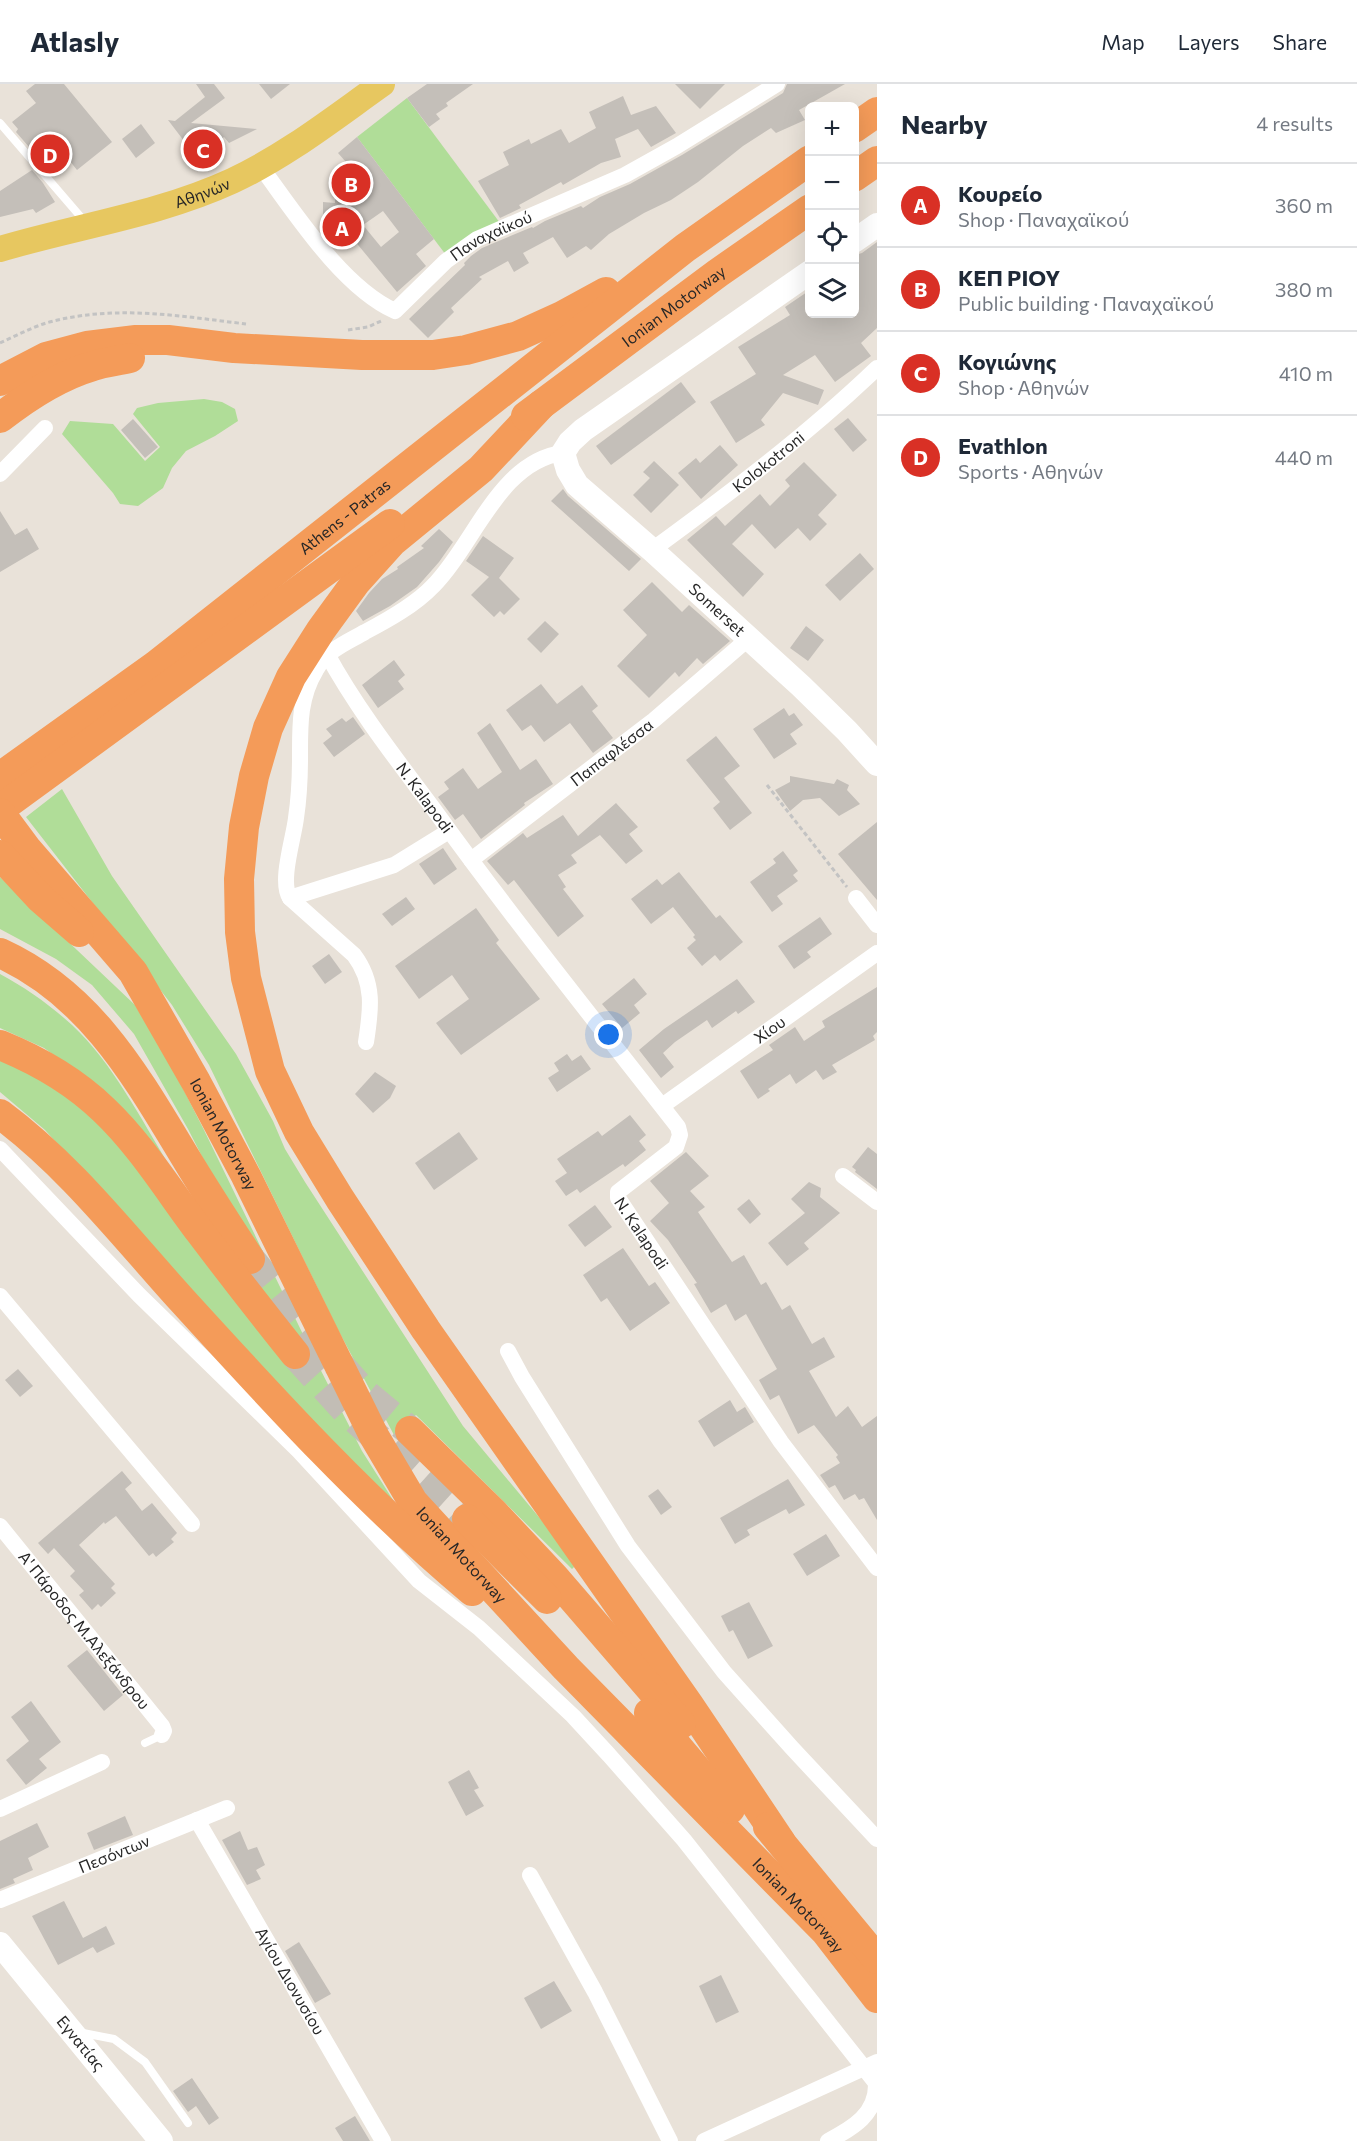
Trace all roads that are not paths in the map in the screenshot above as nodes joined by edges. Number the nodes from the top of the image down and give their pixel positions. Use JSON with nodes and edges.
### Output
{"nodes":[{"id":1,"x":382,"y":84,"type":"edge"},
{"id":2,"x":777,"y":84,"type":"edge"},
{"id":3,"x":877,"y":112,"type":"edge"},
{"id":4,"x":0,"y":123,"type":"edge"},
{"id":5,"x":859,"y":125,"type":"edge"},
{"id":6,"x":877,"y":161,"type":"edge"},
{"id":7,"x":805,"y":164,"type":"edge"},
{"id":8,"x":261,"y":166,"type":"junction"},
{"id":9,"x":859,"y":174,"type":"edge"},
{"id":10,"x":807,"y":210,"type":"edge"},
{"id":11,"x":877,"y":225,"type":"edge"},
{"id":12,"x":89,"y":227,"type":"junction"},
{"id":13,"x":859,"y":237,"type":"edge"},
{"id":14,"x":685,"y":248,"type":"junction"},
{"id":15,"x":0,"y":249,"type":"edge"},
{"id":16,"x":805,"y":275,"type":"edge"},
{"id":17,"x":234,"y":348,"type":"junction"},
{"id":18,"x":877,"y":368,"type":"edge"},
{"id":19,"x":0,"y":381,"type":"edge"},
{"id":20,"x":541,"y":405,"type":"junction"},
{"id":21,"x":0,"y":418,"type":"edge"},
{"id":22,"x":45,"y":428,"type":"dead end"},
{"id":23,"x":563,"y":453,"type":"junction"},
{"id":24,"x":0,"y":474,"type":"edge"},
{"id":25,"x":652,"y":550,"type":"junction"},
{"id":26,"x":748,"y":639,"type":"junction"},
{"id":27,"x":327,"y":654,"type":"junction"},
{"id":28,"x":877,"y":764,"type":"edge"},
{"id":29,"x":0,"y":777,"type":"edge"},
{"id":30,"x":0,"y":811,"type":"edge"},
{"id":31,"x":449,"y":831,"type":"junction"},
{"id":32,"x":11,"y":855,"type":"edge"},
{"id":33,"x":471,"y":860,"type":"junction"},
{"id":34,"x":290,"y":898,"type":"junction"},
{"id":35,"x":856,"y":898,"type":"road end"},
{"id":36,"x":877,"y":925,"type":"edge"},
{"id":37,"x":0,"y":953,"type":"edge"},
{"id":38,"x":877,"y":953,"type":"edge"},
{"id":39,"x":366,"y":1042,"type":"dead end"},
{"id":40,"x":0,"y":1045,"type":"edge"},
{"id":41,"x":662,"y":1106,"type":"junction"},
{"id":42,"x":0,"y":1114,"type":"edge"},
{"id":43,"x":0,"y":1149,"type":"edge"},
{"id":44,"x":843,"y":1176,"type":"dead end"},
{"id":45,"x":877,"y":1202,"type":"edge"},
{"id":46,"x":250,"y":1258,"type":"tunnel mouth"},
{"id":47,"x":0,"y":1296,"type":"edge"},
{"id":48,"x":508,"y":1351,"type":"dead end"},
{"id":49,"x":295,"y":1354,"type":"tunnel mouth"},
{"id":50,"x":410,"y":1431,"type":"tunnel mouth"},
{"id":51,"x":467,"y":1519,"type":"tunnel mouth"},
{"id":52,"x":192,"y":1524,"type":"dead end"},
{"id":53,"x":0,"y":1526,"type":"edge"},
{"id":54,"x":877,"y":1568,"type":"edge"},
{"id":55,"x":566,"y":1668,"type":"junction"},
{"id":56,"x":162,"y":1735,"type":"joint"},
{"id":57,"x":145,"y":1743,"type":"dead end"},
{"id":58,"x":102,"y":1762,"type":"dead end"},
{"id":59,"x":227,"y":1808,"type":"dead end"},
{"id":60,"x":0,"y":1809,"type":"edge"},
{"id":61,"x":197,"y":1820,"type":"junction"},
{"id":62,"x":877,"y":1839,"type":"edge"},
{"id":63,"x":781,"y":1842,"type":"junction"},
{"id":64,"x":530,"y":1875,"type":"dead end"},
{"id":65,"x":0,"y":1900,"type":"edge"},
{"id":66,"x":826,"y":1932,"type":"junction"},
{"id":67,"x":0,"y":1944,"type":"edge"},
{"id":68,"x":877,"y":1959,"type":"edge"},
{"id":69,"x":877,"y":1998,"type":"edge"},
{"id":70,"x":69,"y":2030,"type":"junction"},
{"id":71,"x":871,"y":2065,"type":"edge"},
{"id":72,"x":188,"y":2123,"type":"dead end"},
{"id":73,"x":161,"y":2141,"type":"edge"},
{"id":74,"x":383,"y":2141,"type":"edge"},
{"id":75,"x":670,"y":2141,"type":"edge"},
{"id":76,"x":704,"y":2141,"type":"edge"},
{"id":77,"x":828,"y":2141,"type":"edge"}],
"edges":[{"from":1,"to":8,"type":"main road","name":"Αθηνών"},
{"from":2,"to":8,"type":"street","name":"Παναχαϊκού"},
{"from":3,"to":5,"type":"highway"},
{"from":4,"to":12,"type":"lane"},
{"from":6,"to":9,"type":"highway"},
{"from":7,"to":14,"type":"highway"},
{"from":8,"to":12,"type":"main road","name":"Αθηνών"},
{"from":10,"to":20,"type":"highway","name":"Ionian Motorway"},
{"from":11,"to":13,"type":"street"},
{"from":12,"to":15,"type":"main road","name":"Αθηνών"},
{"from":14,"to":17,"type":"highway"},
{"from":14,"to":29,"type":"highway","name":"Athens - Patras"},
{"from":16,"to":23,"type":"street"},
{"from":17,"to":19,"type":"highway"},
{"from":17,"to":21,"type":"highway"},
{"from":18,"to":25,"type":"street","name":"Kolokotroni"},
{"from":20,"to":30,"type":"highway","name":"Athens - Patras"},
{"from":20,"to":63,"type":"highway"},
{"from":22,"to":24,"type":"street"},
{"from":23,"to":25,"type":"street","name":"Somerset"},
{"from":23,"to":27,"type":"street"},
{"from":25,"to":26,"type":"street","name":"Somerset"},
{"from":26,"to":28,"type":"street","name":"Somerset"},
{"from":26,"to":33,"type":"street","name":"Παπαφλέσσα"},
{"from":27,"to":31,"type":"street","name":"N. Kalapodi"},
{"from":27,"to":34,"type":"street"},
{"from":30,"to":32,"type":"highway","name":"Ionian Motorway"},
{"from":31,"to":33,"type":"street","name":"N. Kalapodi"},
{"from":31,"to":34,"type":"street"},
{"from":32,"to":55,"type":"highway","name":"Ionian Motorway"},
{"from":33,"to":41,"type":"street","name":"N. Kalapodi"},
{"from":34,"to":39,"type":"street"},
{"from":35,"to":36,"type":"street"},
{"from":37,"to":46,"type":"highway"},
{"from":38,"to":41,"type":"street","name":"Χίου"},
{"from":40,"to":49,"type":"highway"},
{"from":41,"to":54,"type":"street","name":"N. Kalapodi"},
{"from":42,"to":55,"type":"highway"},
{"from":43,"to":71,"type":"street"},
{"from":44,"to":45,"type":"street"},
{"from":47,"to":52,"type":"street"},
{"from":48,"to":62,"type":"street"},
{"from":50,"to":63,"type":"highway"},
{"from":51,"to":66,"type":"highway"},
{"from":53,"to":56,"type":"street","name":"Α' Πάροδος Μ.Αλεξάνδρου"},
{"from":55,"to":66,"type":"highway","name":"Ionian Motorway"},
{"from":56,"to":57,"type":"lane"},
{"from":58,"to":60,"type":"street"},
{"from":59,"to":61,"type":"street","name":"Πεσόντων"},
{"from":61,"to":65,"type":"street","name":"Πεσόντων"},
{"from":61,"to":74,"type":"street","name":"Αγίου Διονυσίου"},
{"from":63,"to":68,"type":"highway","name":"Ionian Motorway"},
{"from":64,"to":75,"type":"street"},
{"from":66,"to":69,"type":"highway","name":"Ionian Motorway"},
{"from":67,"to":70,"type":"street","name":"Εγνατίας"},
{"from":70,"to":72,"type":"lane"},
{"from":70,"to":73,"type":"street","name":"Εγνατίας"},
{"from":71,"to":76,"type":"street"},
{"from":71,"to":77,"type":"street"}]}
